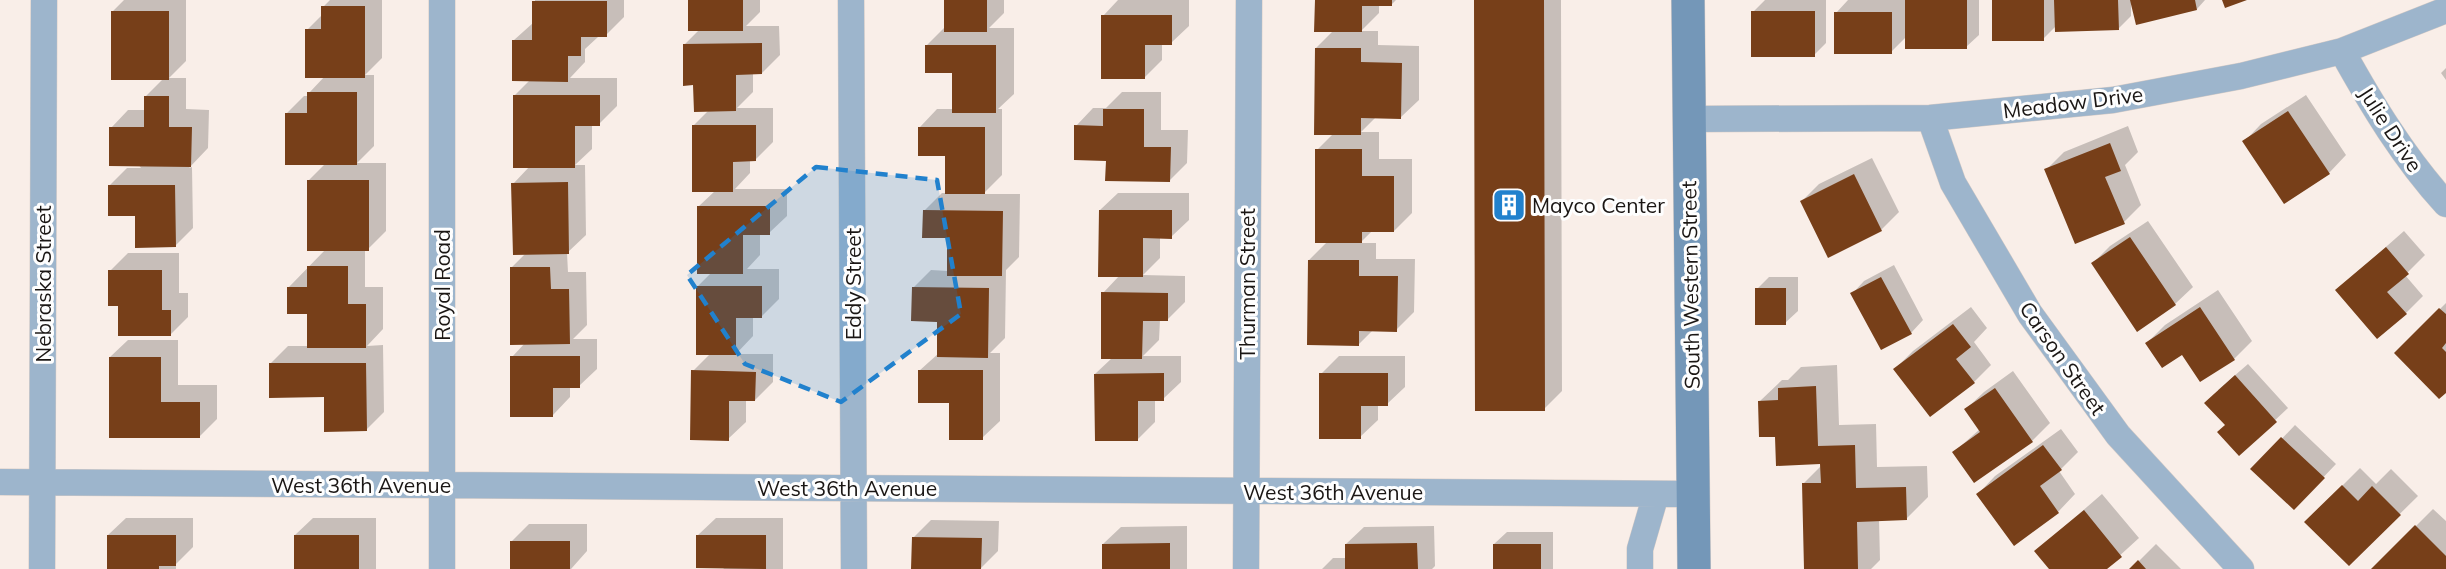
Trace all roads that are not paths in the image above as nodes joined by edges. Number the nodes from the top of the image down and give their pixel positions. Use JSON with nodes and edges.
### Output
{"nodes":[{"id":1,"x":44,"y":0,"type":"edge"},
{"id":2,"x":442,"y":0,"type":"edge"},
{"id":3,"x":851,"y":0,"type":"edge"},
{"id":4,"x":1250,"y":0,"type":"edge"},
{"id":5,"x":1688,"y":0,"type":"edge"},
{"id":6,"x":2446,"y":10,"type":"edge"},
{"id":7,"x":2342,"y":51,"type":"junction"},
{"id":8,"x":1930,"y":118,"type":"junction"},
{"id":9,"x":1689,"y":119,"type":"junction"},
{"id":10,"x":2446,"y":204,"type":"edge"},
{"id":11,"x":0,"y":482,"type":"edge"},
{"id":12,"x":42,"y":483,"type":"junction"},
{"id":13,"x":442,"y":485,"type":"junction"},
{"id":14,"x":854,"y":488,"type":"junction"},
{"id":15,"x":1246,"y":491,"type":"junction"},
{"id":16,"x":1656,"y":494,"type":"junction"},
{"id":17,"x":1694,"y":494,"type":"junction"},
{"id":18,"x":42,"y":569,"type":"edge"},
{"id":19,"x":442,"y":569,"type":"edge"},
{"id":20,"x":854,"y":569,"type":"edge"},
{"id":21,"x":1245,"y":569,"type":"edge"},
{"id":22,"x":1640,"y":569,"type":"edge"},
{"id":23,"x":1694,"y":569,"type":"edge"},
{"id":24,"x":2241,"y":569,"type":"edge"}],
"edges":[{"from":1,"to":12,"type":"street","name":"Nebraska Street"},
{"from":2,"to":13,"type":"street","name":"Royal Road"},
{"from":3,"to":14,"type":"street","name":"Eddy Street"},
{"from":4,"to":15,"type":"street","name":"Thurman Street"},
{"from":5,"to":9,"type":"main road","name":"South Western Street"},
{"from":6,"to":7,"type":"street","name":"Meadow Drive"},
{"from":7,"to":8,"type":"street","name":"Meadow Drive"},
{"from":7,"to":10,"type":"street","name":"Julie Drive"},
{"from":8,"to":9,"type":"street","name":"Meadow Drive"},
{"from":8,"to":24,"type":"street","name":"Carson Street"},
{"from":9,"to":17,"type":"main road","name":"South Western Street"},
{"from":11,"to":12,"type":"street","name":"West 36th Avenue"},
{"from":12,"to":13,"type":"street","name":"West 36th Avenue"},
{"from":12,"to":18,"type":"street","name":"Nebraska Street"},
{"from":13,"to":14,"type":"street","name":"West 36th Avenue"},
{"from":13,"to":19,"type":"street","name":"Royal Road"},
{"from":14,"to":15,"type":"street","name":"West 36th Avenue"},
{"from":14,"to":20,"type":"street","name":"Eddy Street"},
{"from":15,"to":16,"type":"street","name":"West 36th Avenue"},
{"from":15,"to":21,"type":"street","name":"Thurman Street"},
{"from":16,"to":17,"type":"street","name":"West 36th Avenue"},
{"from":16,"to":22,"type":"street"},
{"from":17,"to":23,"type":"main road","name":"South Western Street"}]}
